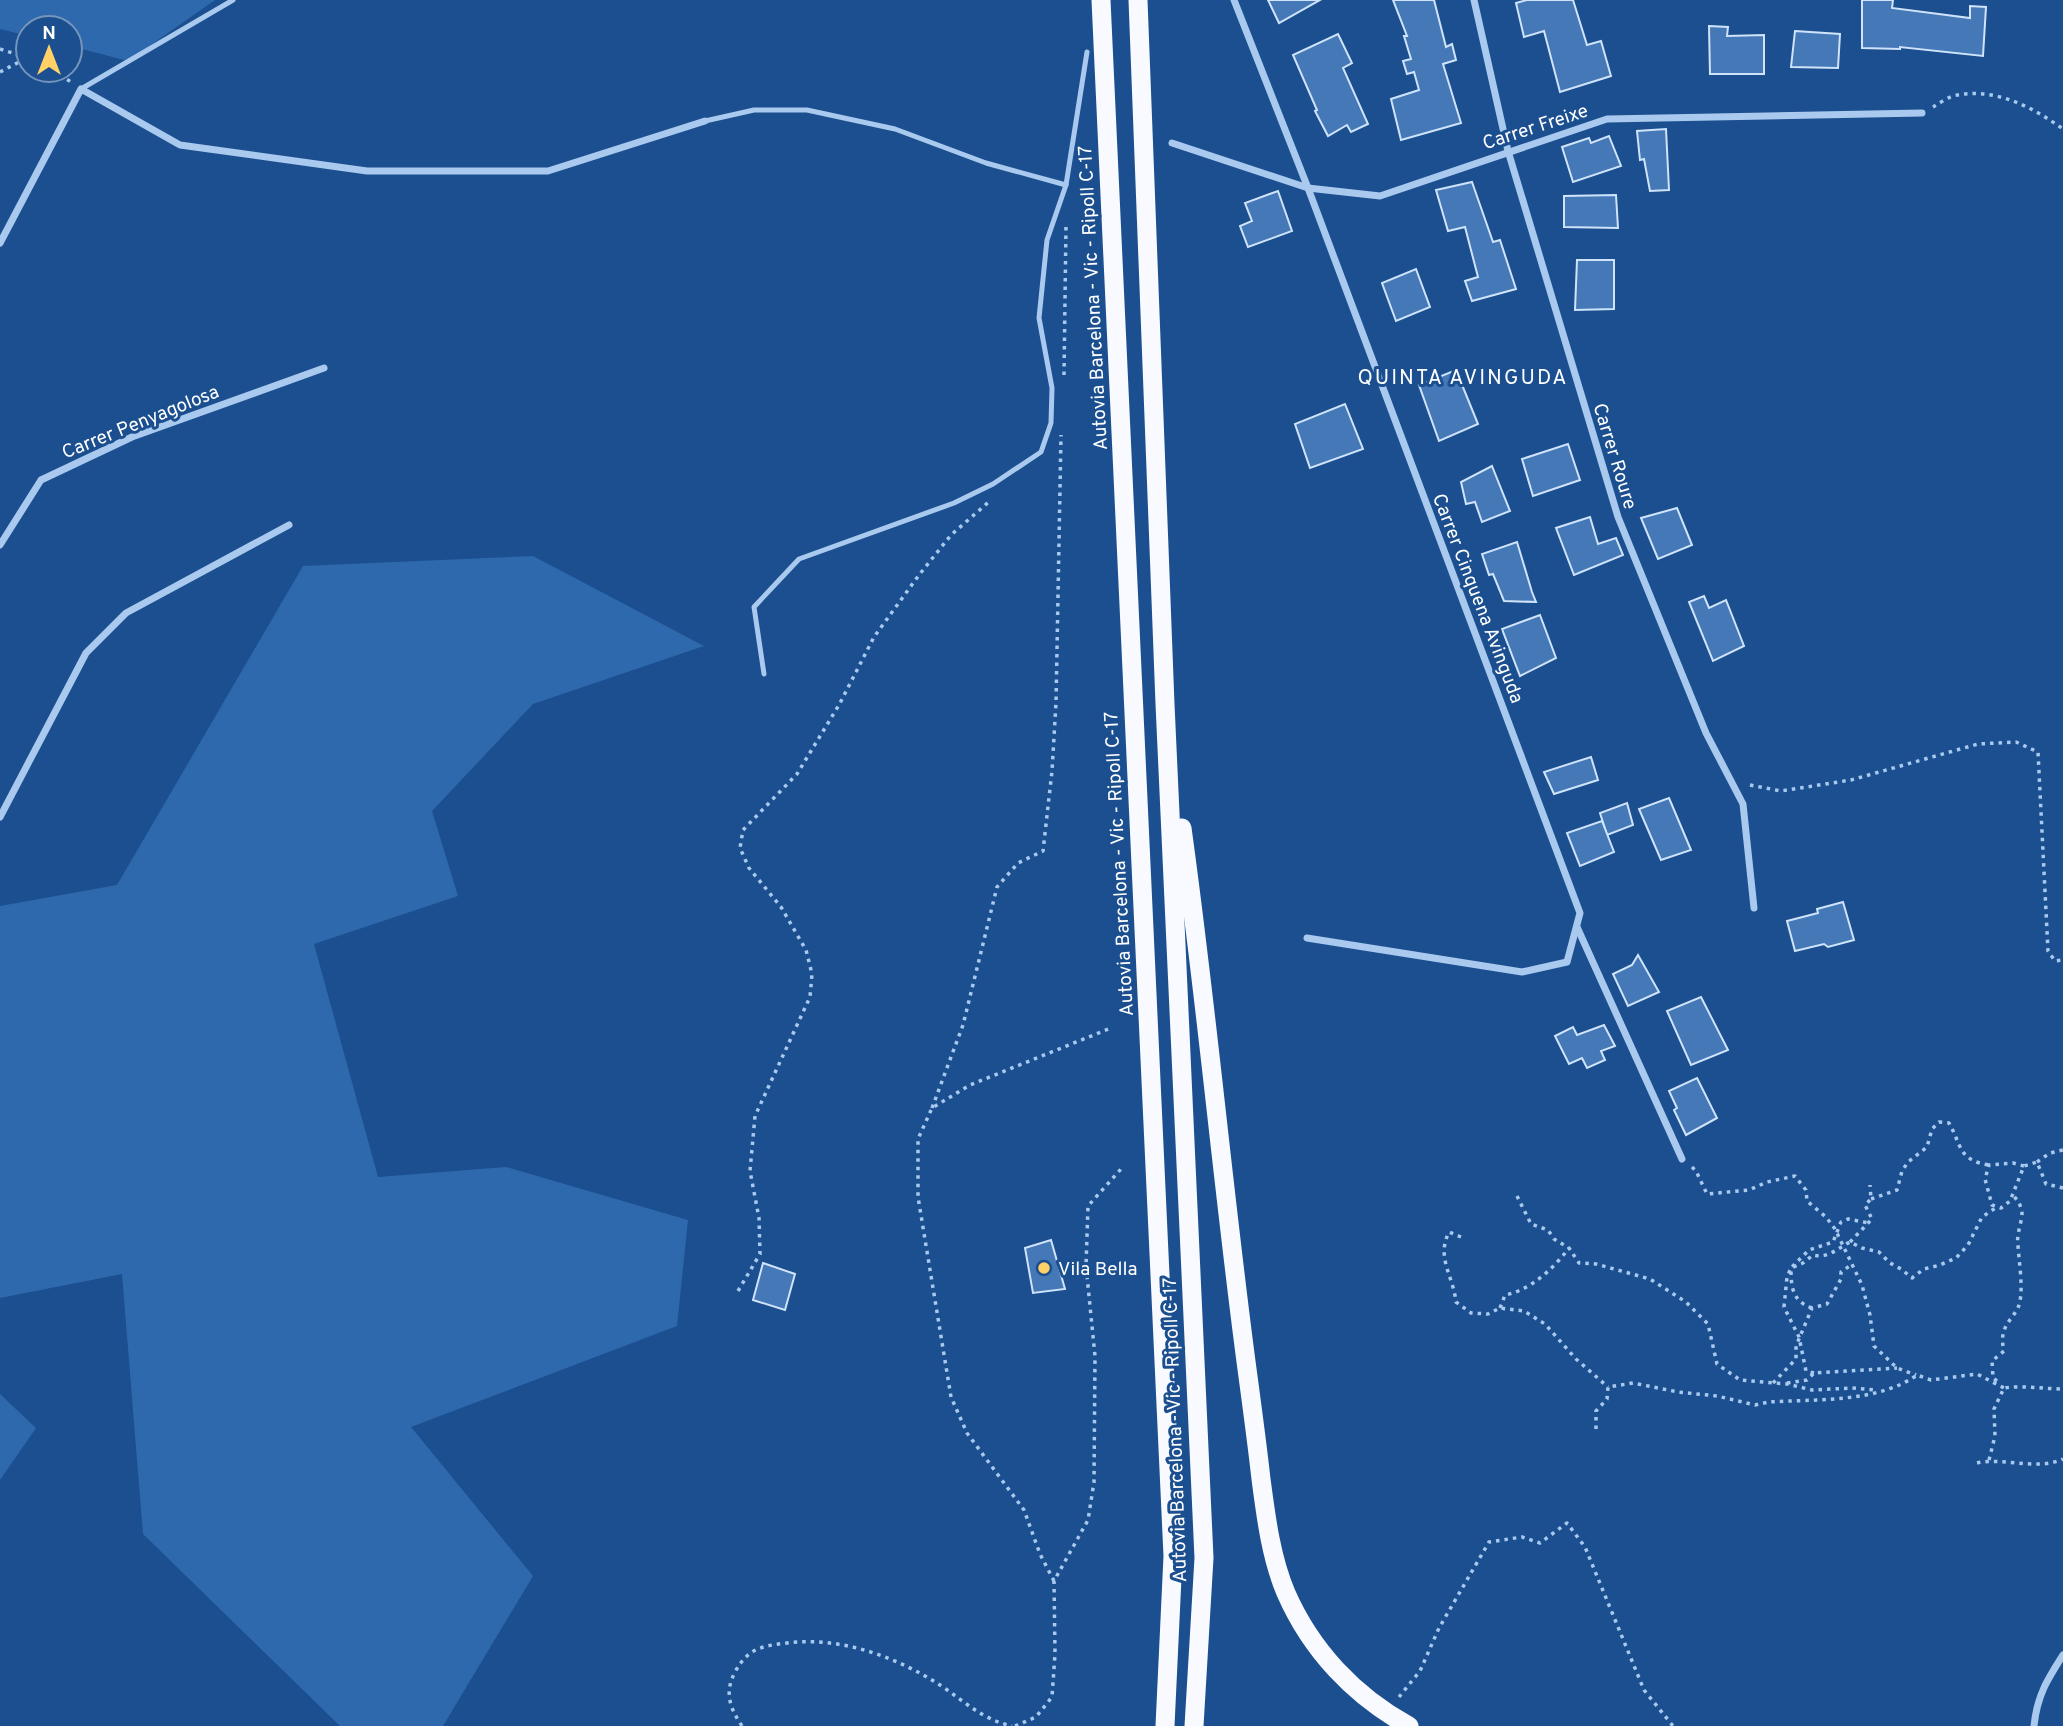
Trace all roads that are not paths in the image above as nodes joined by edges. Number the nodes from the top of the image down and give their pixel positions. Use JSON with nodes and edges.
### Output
{"nodes":[{"id":1,"x":233,"y":0,"type":"edge"},
{"id":2,"x":1101,"y":0,"type":"edge"},
{"id":3,"x":1138,"y":0,"type":"edge"},
{"id":4,"x":1234,"y":0,"type":"edge"},
{"id":5,"x":1474,"y":0,"type":"edge"},
{"id":6,"x":1087,"y":52,"type":"dead end"},
{"id":7,"x":81,"y":89,"type":"junction"},
{"id":8,"x":1922,"y":113,"type":"road end"},
{"id":9,"x":705,"y":121,"type":"joint"},
{"id":10,"x":1172,"y":143,"type":"dead end"},
{"id":11,"x":1508,"y":150,"type":"junction"},
{"id":12,"x":1066,"y":185,"type":"junction"},
{"id":13,"x":1308,"y":188,"type":"junction"},
{"id":14,"x":0,"y":243,"type":"edge"},
{"id":15,"x":324,"y":368,"type":"dead end"},
{"id":16,"x":289,"y":525,"type":"dead end"},
{"id":17,"x":0,"y":545,"type":"edge"},
{"id":18,"x":764,"y":674,"type":"dead end"},
{"id":19,"x":1165,"y":704,"type":"junction"},
{"id":20,"x":0,"y":817,"type":"edge"},
{"id":21,"x":1754,"y":908,"type":"dead end"},
{"id":22,"x":1577,"y":927,"type":"junction"},
{"id":23,"x":1307,"y":938,"type":"dead end"},
{"id":24,"x":1682,"y":1159,"type":"road end"},
{"id":25,"x":2063,"y":1655,"type":"edge"},
{"id":26,"x":1165,"y":1726,"type":"edge"},
{"id":27,"x":1194,"y":1726,"type":"edge"},
{"id":28,"x":1409,"y":1726,"type":"edge"},
{"id":29,"x":2034,"y":1726,"type":"edge"}],
"edges":[{"from":1,"to":7,"type":"lane"},
{"from":2,"to":26,"type":"highway","name":"Autovia Barcelona - Vic - Ripoll C-17"},
{"from":3,"to":19,"type":"highway","name":"Autovia Barcelona - Vic - Ripoll C-17"},
{"from":4,"to":13,"type":"street","name":"Carrer Cinquena Avinguda"},
{"from":5,"to":11,"type":"street","name":"Carrer Roure"},
{"from":6,"to":12,"type":"lane"},
{"from":7,"to":9,"type":"street"},
{"from":7,"to":14,"type":"street"},
{"from":8,"to":11,"type":"street","name":"Carrer Freixe"},
{"from":9,"to":12,"type":"lane"},
{"from":10,"to":13,"type":"street","name":"Carrer Freixe"},
{"from":11,"to":13,"type":"street","name":"Carrer Freixe"},
{"from":11,"to":21,"type":"street","name":"Carrer Roure"},
{"from":12,"to":18,"type":"lane"},
{"from":13,"to":22,"type":"street","name":"Carrer Cinquena Avinguda"},
{"from":15,"to":17,"type":"street","name":"Carrer Penyagolosa"},
{"from":16,"to":20,"type":"street"},
{"from":19,"to":27,"type":"highway","name":"Autovia Barcelona - Vic - Ripoll C-17"},
{"from":19,"to":28,"type":"highway"},
{"from":22,"to":23,"type":"street","name":"Carrer Cinquena Avinguda"},
{"from":22,"to":24,"type":"street"},
{"from":25,"to":29,"type":"street"}]}
